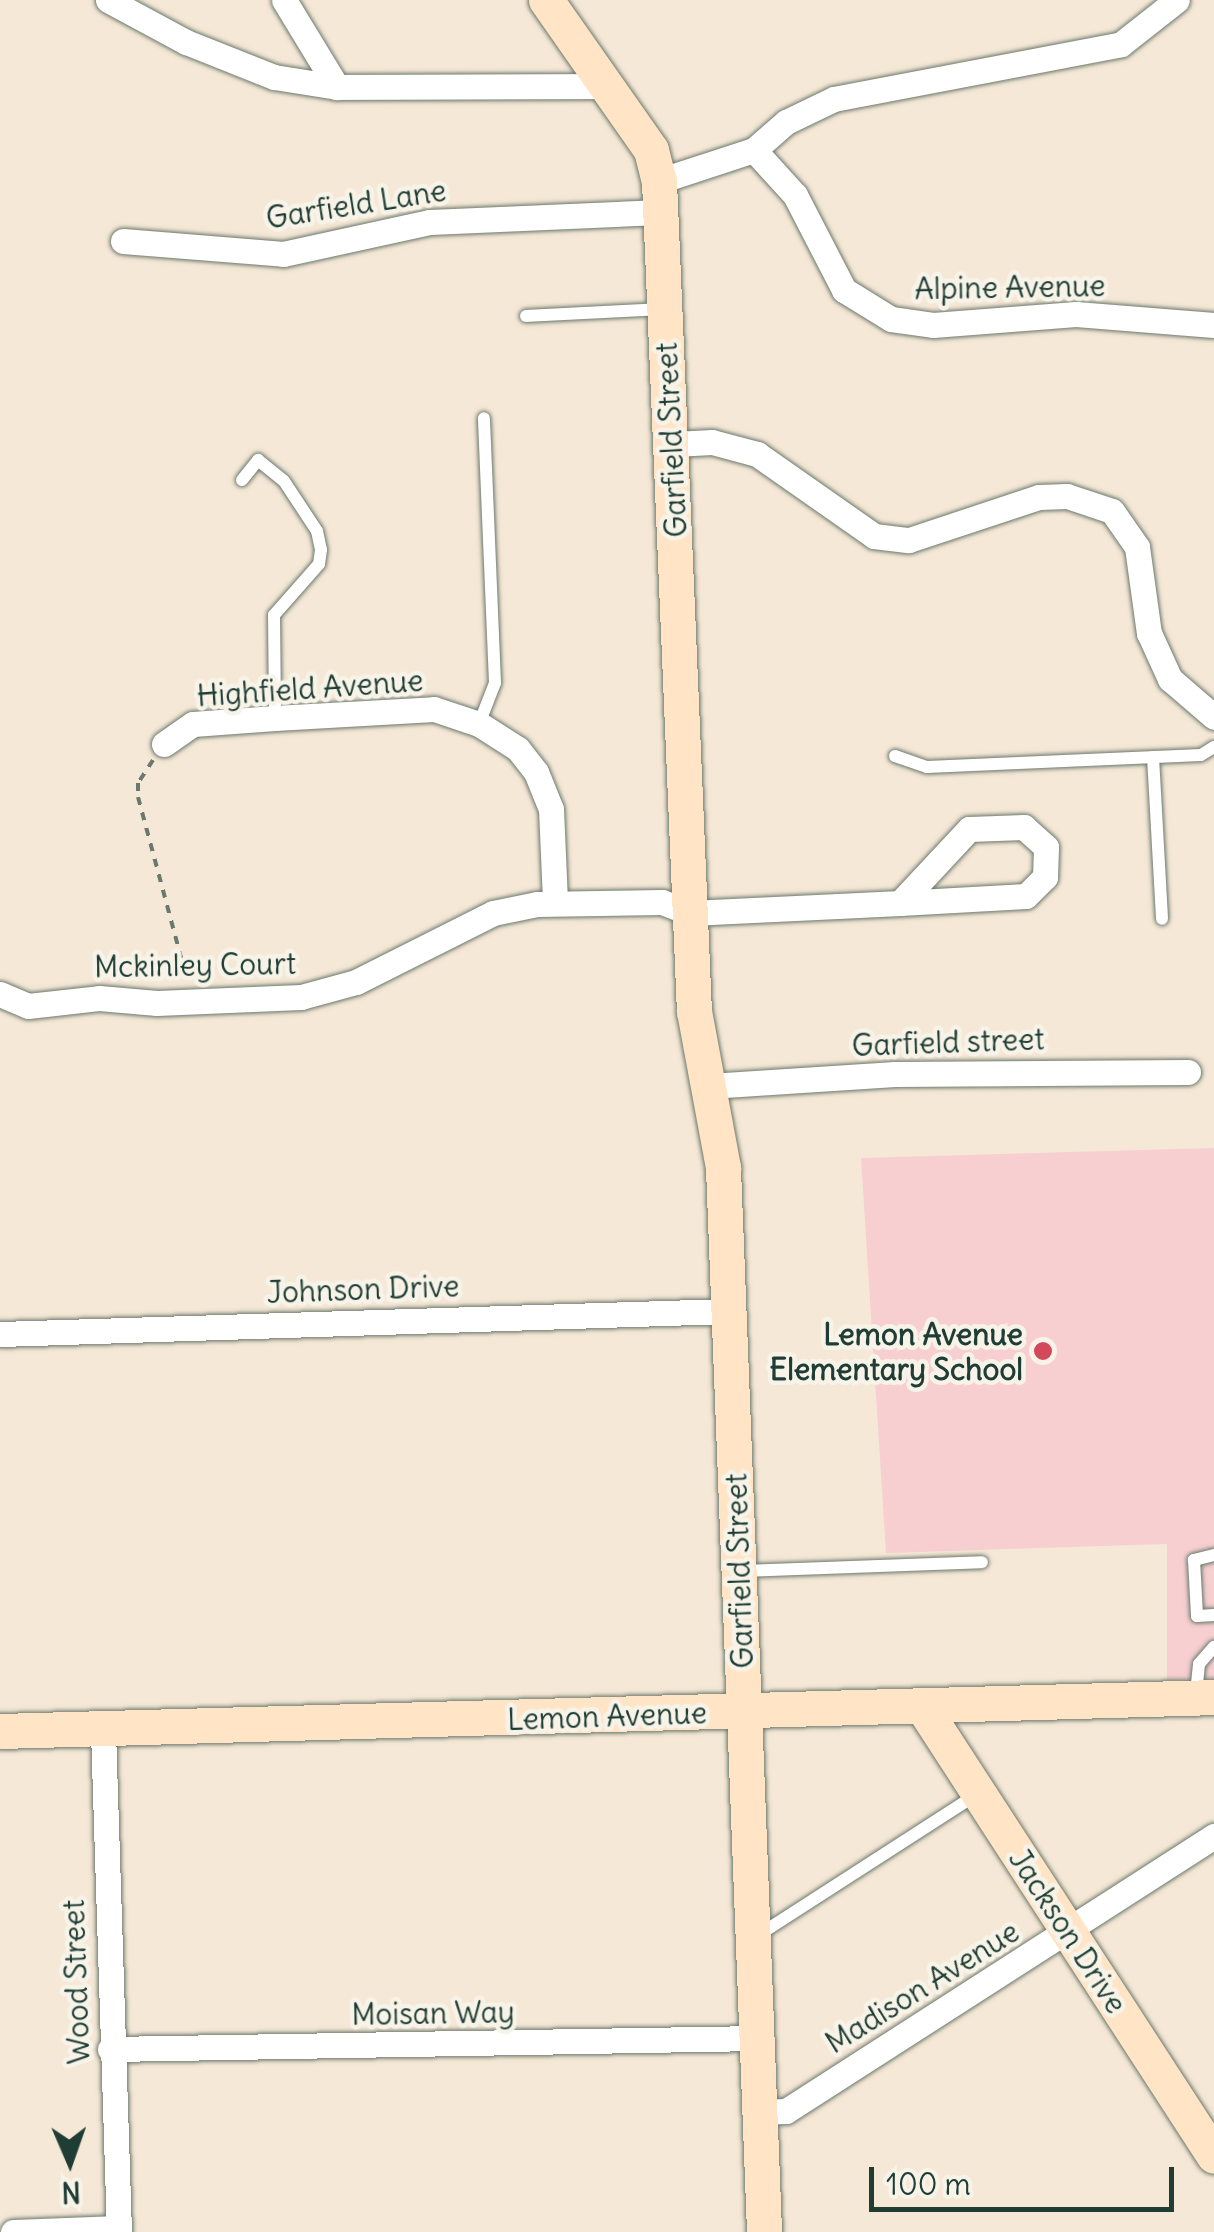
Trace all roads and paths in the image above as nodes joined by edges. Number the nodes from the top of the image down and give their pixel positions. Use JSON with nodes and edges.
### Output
{"nodes":[{"id":1,"x":108,"y":0,"type":"edge"},
{"id":2,"x":284,"y":0,"type":"edge"},
{"id":3,"x":546,"y":0,"type":"edge"},
{"id":4,"x":1177,"y":0,"type":"edge"},
{"id":5,"x":337,"y":86,"type":"junction"},
{"id":6,"x":602,"y":86,"type":"junction"},
{"id":7,"x":754,"y":150,"type":"junction"},
{"id":8,"x":659,"y":196,"type":"junction"},
{"id":9,"x":123,"y":242,"type":"dead end"},
{"id":10,"x":665,"y":309,"type":"junction"},
{"id":11,"x":526,"y":316,"type":"dead end"},
{"id":12,"x":1214,"y":325,"type":"edge"},
{"id":13,"x":484,"y":418,"type":"dead end"},
{"id":14,"x":674,"y":444,"type":"junction"},
{"id":15,"x":242,"y":480,"type":"dead end"},
{"id":16,"x":1214,"y":717,"type":"edge"},
{"id":17,"x":275,"y":718,"type":"junction"},
{"id":18,"x":479,"y":724,"type":"junction"},
{"id":19,"x":164,"y":744,"type":"joint"},
{"id":20,"x":1214,"y":747,"type":"edge"},
{"id":21,"x":895,"y":756,"type":"dead end"},
{"id":22,"x":1153,"y":757,"type":"junction"},
{"id":23,"x":555,"y":902,"type":"junction"},
{"id":24,"x":900,"y":903,"type":"junction"},
{"id":25,"x":690,"y":913,"type":"junction"},
{"id":26,"x":1162,"y":919,"type":"dead end"},
{"id":27,"x":187,"y":980,"type":"dead end"},
{"id":28,"x":0,"y":994,"type":"edge"},
{"id":29,"x":1188,"y":1072,"type":"dead end"},
{"id":30,"x":709,"y":1086,"type":"junction"},
{"id":31,"x":729,"y":1310,"type":"junction"},
{"id":32,"x":0,"y":1334,"type":"edge"},
{"id":33,"x":1214,"y":1555,"type":"edge"},
{"id":34,"x":982,"y":1562,"type":"dead end"},
{"id":35,"x":739,"y":1571,"type":"junction"},
{"id":36,"x":1214,"y":1615,"type":"edge"},
{"id":37,"x":1214,"y":1647,"type":"edge"},
{"id":38,"x":1205,"y":1697,"type":"edge"},
{"id":39,"x":922,"y":1706,"type":"junction"},
{"id":40,"x":744,"y":1712,"type":"junction"},
{"id":41,"x":102,"y":1731,"type":"junction"},
{"id":42,"x":0,"y":1732,"type":"edge"},
{"id":43,"x":978,"y":1794,"type":"junction"},
{"id":44,"x":1214,"y":1836,"type":"edge"},
{"id":45,"x":1068,"y":1933,"type":"junction"},
{"id":46,"x":755,"y":1937,"type":"junction"},
{"id":47,"x":759,"y":2038,"type":"junction"},
{"id":48,"x":110,"y":2048,"type":"junction"},
{"id":49,"x":759,"y":2112,"type":"junction"},
{"id":50,"x":1214,"y":2156,"type":"edge"},
{"id":51,"x":119,"y":2230,"type":"edge"},
{"id":52,"x":12,"y":2232,"type":"edge"},
{"id":53,"x":764,"y":2232,"type":"edge"}],
"edges":[{"from":1,"to":5,"type":"street"},
{"from":2,"to":5,"type":"street"},
{"from":3,"to":6,"type":"street","name":"Garfield Street"},
{"from":4,"to":7,"type":"street"},
{"from":5,"to":6,"type":"street"},
{"from":6,"to":8,"type":"street","name":"Garfield Street"},
{"from":7,"to":8,"type":"street"},
{"from":7,"to":12,"type":"street","name":"Alpine Avenue"},
{"from":8,"to":9,"type":"street","name":"Garfield Lane"},
{"from":8,"to":10,"type":"street","name":"Garfield Street"},
{"from":10,"to":11,"type":"lane"},
{"from":10,"to":14,"type":"street","name":"Garfield Street"},
{"from":13,"to":18,"type":"lane"},
{"from":14,"to":16,"type":"street"},
{"from":14,"to":25,"type":"street","name":"Garfield Street"},
{"from":15,"to":17,"type":"lane"},
{"from":17,"to":18,"type":"street","name":"Highfield Avenue"},
{"from":17,"to":19,"type":"street","name":"Highfield Avenue"},
{"from":18,"to":23,"type":"street","name":"Highfield Avenue"},
{"from":19,"to":27,"type":"path"},
{"from":20,"to":22,"type":"lane"},
{"from":21,"to":22,"type":"lane"},
{"from":22,"to":26,"type":"lane"},
{"from":23,"to":25,"type":"street"},
{"from":23,"to":28,"type":"street","name":"Mckinley Court"},
{"from":24,"to":24,"type":"street"},
{"from":24,"to":25,"type":"street"},
{"from":25,"to":30,"type":"street","name":"Garfield Street"},
{"from":29,"to":30,"type":"street","name":"Garfield street"},
{"from":30,"to":31,"type":"street","name":"Garfield Street"},
{"from":31,"to":32,"type":"street","name":"Johnson Drive"},
{"from":31,"to":35,"type":"street","name":"Garfield Street"},
{"from":33,"to":36,"type":"lane"},
{"from":34,"to":35,"type":"lane"},
{"from":35,"to":40,"type":"street","name":"Garfield Street"},
{"from":37,"to":38,"type":"lane"},
{"from":38,"to":39,"type":"street","name":"Lemon Avenue"},
{"from":39,"to":40,"type":"street","name":"Lemon Avenue"},
{"from":39,"to":43,"type":"street","name":"Jackson Drive"},
{"from":40,"to":41,"type":"street","name":"Lemon Avenue"},
{"from":40,"to":46,"type":"street","name":"Garfield Street"},
{"from":41,"to":42,"type":"street","name":"Lemon Avenue"},
{"from":41,"to":48,"type":"street","name":"Wood Street"},
{"from":43,"to":45,"type":"street","name":"Jackson Drive"},
{"from":43,"to":46,"type":"lane"},
{"from":44,"to":45,"type":"street","name":"Madison Avenue"},
{"from":45,"to":49,"type":"street","name":"Madison Avenue"},
{"from":45,"to":50,"type":"street","name":"Jackson Drive"},
{"from":46,"to":47,"type":"street","name":"Garfield Street"},
{"from":47,"to":48,"type":"street","name":"Moisan Way"},
{"from":47,"to":49,"type":"street","name":"Garfield Street"},
{"from":48,"to":51,"type":"street","name":"Wood Street"},
{"from":49,"to":53,"type":"street","name":"Garfield Street"},
{"from":51,"to":52,"type":"street"}]}
